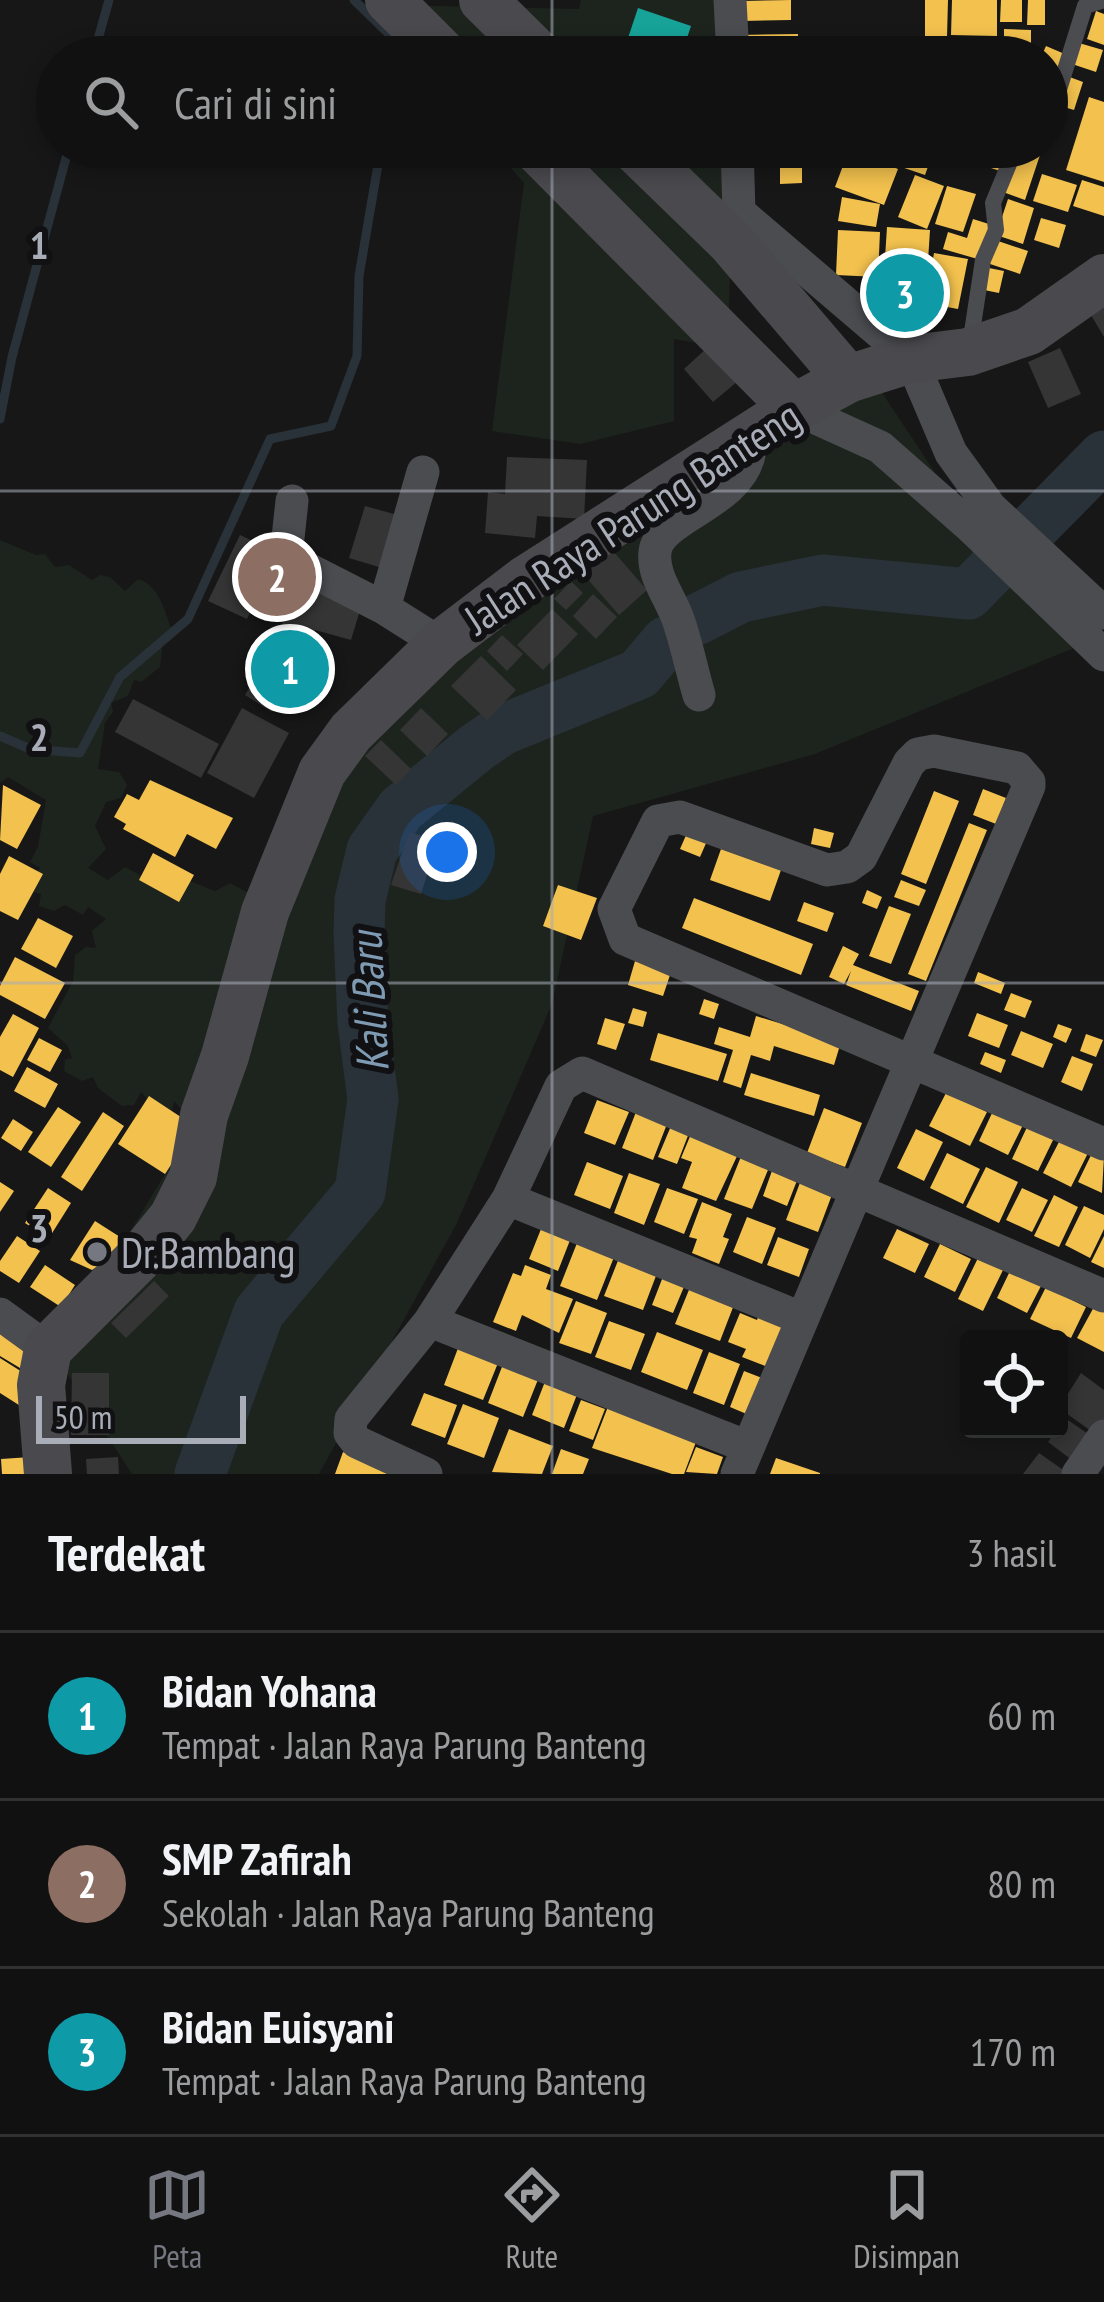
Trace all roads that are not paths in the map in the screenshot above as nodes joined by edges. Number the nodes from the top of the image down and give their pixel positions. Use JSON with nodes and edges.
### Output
{"nodes":[{"id":1,"x":389,"y":0,"type":"edge"},
{"id":2,"x":483,"y":0,"type":"edge"},
{"id":3,"x":730,"y":0,"type":"edge"},
{"id":4,"x":1104,"y":0,"type":"edge"},
{"id":5,"x":425,"y":36,"type":"edge"},
{"id":6,"x":520,"y":36,"type":"edge"},
{"id":7,"x":732,"y":36,"type":"edge"},
{"id":8,"x":1068,"y":60,"type":"edge"},
{"id":9,"x":556,"y":168,"type":"edge"},
{"id":10,"x":661,"y":168,"type":"edge"},
{"id":11,"x":736,"y":168,"type":"edge"},
{"id":12,"x":1007,"y":168,"type":"edge"},
{"id":13,"x":735,"y":227,"type":"junction"},
{"id":14,"x":1104,"y":278,"type":"edge"},
{"id":15,"x":968,"y":352,"type":"junction"},
{"id":16,"x":911,"y":358,"type":"junction"},
{"id":17,"x":848,"y":379,"type":"junction"},
{"id":18,"x":794,"y":408,"type":"junction"},
{"id":19,"x":739,"y":442,"type":"junction"},
{"id":20,"x":423,"y":472,"type":"dead end"},
{"id":21,"x":292,"y":502,"type":"dead end"},
{"id":22,"x":981,"y":517,"type":"junction"},
{"id":23,"x":1046,"y":579,"type":"junction"},
{"id":24,"x":384,"y":608,"type":"junction"},
{"id":25,"x":1104,"y":613,"type":"edge"},
{"id":26,"x":441,"y":644,"type":"junction"},
{"id":27,"x":1104,"y":655,"type":"edge"},
{"id":28,"x":699,"y":695,"type":"dead end"},
{"id":29,"x":911,"y":1063,"type":"junction"},
{"id":30,"x":1104,"y":1144,"type":"edge"},
{"id":31,"x":855,"y":1191,"type":"junction"},
{"id":32,"x":508,"y":1199,"type":"junction"},
{"id":33,"x":1104,"y":1297,"type":"edge"},
{"id":34,"x":0,"y":1314,"type":"edge"},
{"id":35,"x":801,"y":1318,"type":"junction"},
{"id":36,"x":430,"y":1321,"type":"junction"},
{"id":37,"x":48,"y":1349,"type":"junction"},
{"id":38,"x":1104,"y":1436,"type":"edge"},
{"id":39,"x":742,"y":1460,"type":"edge"},
{"id":40,"x":48,"y":1474,"type":"edge"},
{"id":41,"x":426,"y":1474,"type":"edge"},
{"id":42,"x":1078,"y":1474,"type":"edge"}],
"edges":[{"from":1,"to":5,"type":"street"},
{"from":2,"to":6,"type":"street"},
{"from":3,"to":7,"type":"street"},
{"from":4,"to":8,"type":"lane"},
{"from":9,"to":18,"type":"street"},
{"from":10,"to":13,"type":"street"},
{"from":11,"to":13,"type":"street"},
{"from":12,"to":15,"type":"lane"},
{"from":13,"to":16,"type":"street"},
{"from":13,"to":17,"type":"street"},
{"from":14,"to":15,"type":"street","name":"Jalan Raya Parung Banteng"},
{"from":15,"to":16,"type":"street","name":"Jalan Raya Parung Banteng"},
{"from":16,"to":17,"type":"street","name":"Jalan Raya Parung Banteng"},
{"from":16,"to":22,"type":"street"},
{"from":17,"to":18,"type":"street","name":"Jalan Raya Parung Banteng"},
{"from":18,"to":19,"type":"street","name":"Jalan Raya Parung Banteng"},
{"from":18,"to":22,"type":"street"},
{"from":19,"to":26,"type":"street","name":"Jalan Raya Parung Banteng"},
{"from":19,"to":28,"type":"street"},
{"from":20,"to":24,"type":"street"},
{"from":21,"to":24,"type":"street"},
{"from":22,"to":23,"type":"street"},
{"from":23,"to":25,"type":"street"},
{"from":23,"to":27,"type":"street"},
{"from":24,"to":26,"type":"street"},
{"from":26,"to":37,"type":"street","name":"Jalan Raya Parung Banteng"},
{"from":29,"to":29,"type":"street"},
{"from":29,"to":30,"type":"street"},
{"from":29,"to":31,"type":"street"},
{"from":31,"to":32,"type":"street"},
{"from":31,"to":33,"type":"street"},
{"from":31,"to":35,"type":"street"},
{"from":32,"to":35,"type":"street"},
{"from":32,"to":36,"type":"street"},
{"from":34,"to":37,"type":"street"},
{"from":35,"to":39,"type":"street"},
{"from":36,"to":39,"type":"street"},
{"from":36,"to":41,"type":"street"},
{"from":37,"to":40,"type":"street"},
{"from":38,"to":42,"type":"street"}]}
